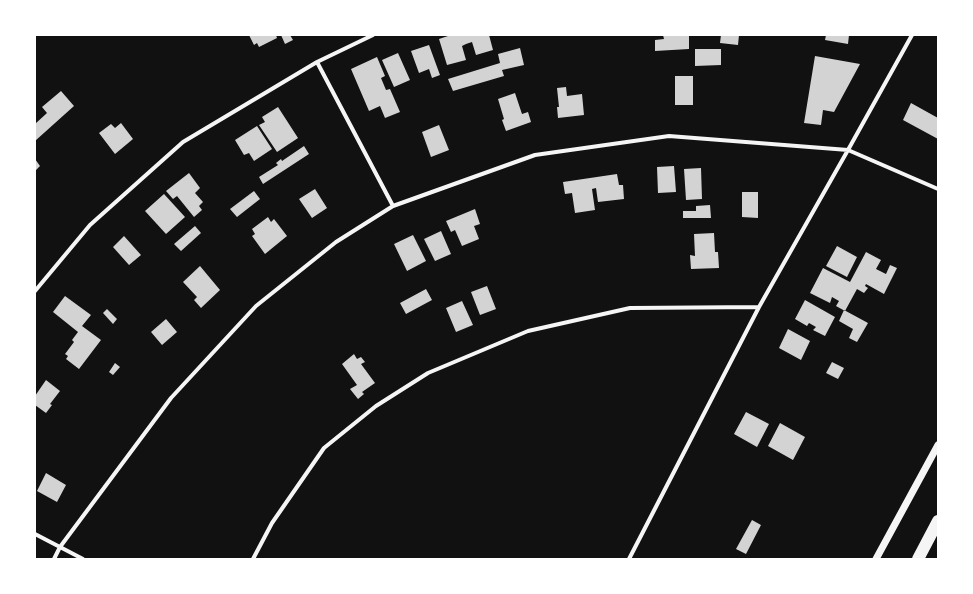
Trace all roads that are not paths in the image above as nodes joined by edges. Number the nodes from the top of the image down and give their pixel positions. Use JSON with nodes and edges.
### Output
{"nodes":[{"id":1,"x":373,"y":35,"type":"edge"},
{"id":2,"x":912,"y":35,"type":"edge"},
{"id":3,"x":317,"y":62,"type":"junction"},
{"id":4,"x":848,"y":150,"type":"junction"},
{"id":5,"x":938,"y":189,"type":"edge"},
{"id":6,"x":392,"y":206,"type":"junction"},
{"id":7,"x":35,"y":291,"type":"edge"},
{"id":8,"x":759,"y":307,"type":"junction"},
{"id":9,"x":938,"y":445,"type":"edge"},
{"id":10,"x":938,"y":521,"type":"edge"},
{"id":11,"x":35,"y":534,"type":"edge"},
{"id":12,"x":60,"y":547,"type":"junction"},
{"id":13,"x":54,"y":559,"type":"edge"},
{"id":14,"x":83,"y":559,"type":"edge"},
{"id":15,"x":253,"y":559,"type":"edge"},
{"id":16,"x":629,"y":559,"type":"edge"},
{"id":17,"x":876,"y":559,"type":"edge"},
{"id":18,"x":918,"y":559,"type":"edge"}],
"edges":[{"from":1,"to":3,"type":"street"},
{"from":2,"to":4,"type":"street"},
{"from":3,"to":6,"type":"street"},
{"from":3,"to":7,"type":"street"},
{"from":4,"to":5,"type":"street"},
{"from":4,"to":6,"type":"street"},
{"from":4,"to":8,"type":"street"},
{"from":6,"to":12,"type":"street"},
{"from":8,"to":15,"type":"street"},
{"from":8,"to":16,"type":"street"},
{"from":9,"to":17,"type":"street"},
{"from":10,"to":18,"type":"highway"},
{"from":11,"to":12,"type":"street"},
{"from":12,"to":13,"type":"street"},
{"from":12,"to":14,"type":"street"}]}
